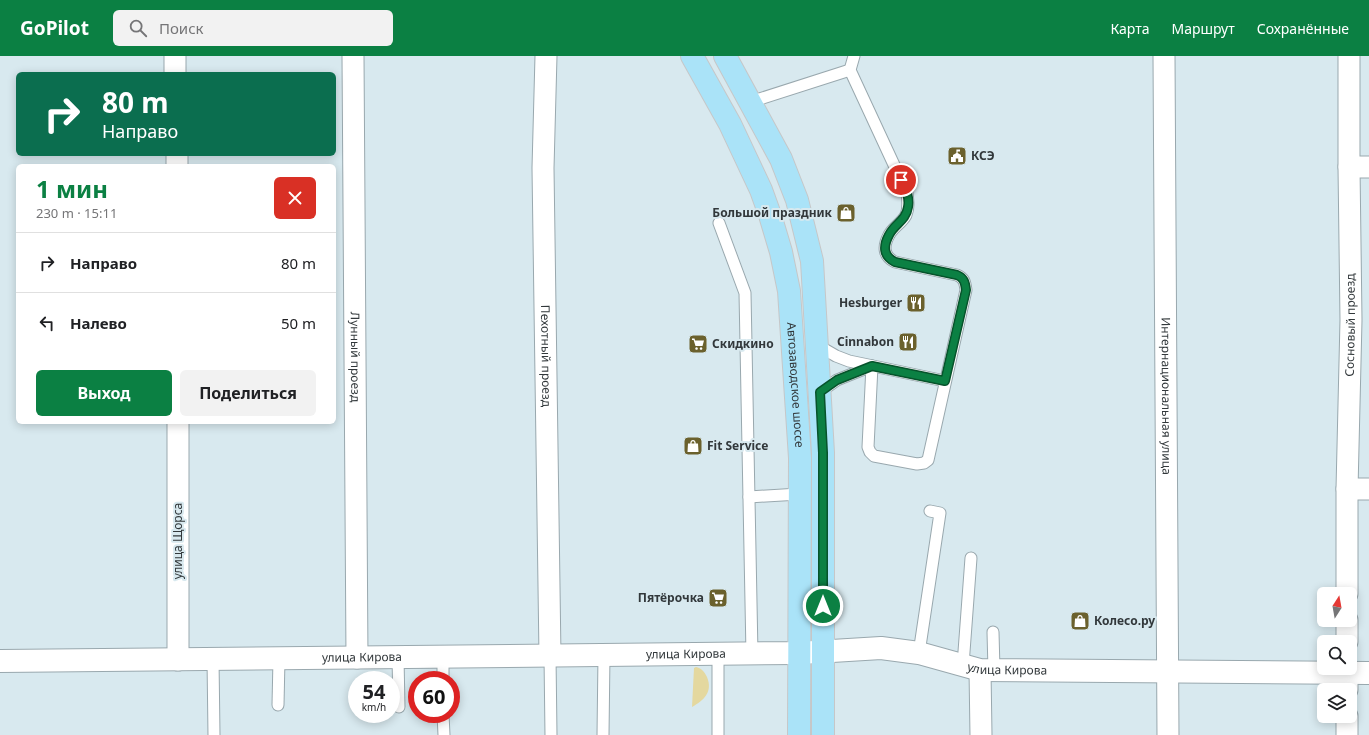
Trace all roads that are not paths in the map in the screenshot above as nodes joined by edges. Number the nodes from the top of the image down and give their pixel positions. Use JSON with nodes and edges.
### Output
{"nodes":[{"id":1,"x":175,"y":56,"type":"edge"},
{"id":2,"x":353,"y":56,"type":"edge"},
{"id":3,"x":546,"y":56,"type":"edge"},
{"id":4,"x":692,"y":56,"type":"edge"},
{"id":5,"x":725,"y":56,"type":"edge"},
{"id":6,"x":854,"y":56,"type":"edge"},
{"id":7,"x":1164,"y":56,"type":"edge"},
{"id":8,"x":1349,"y":56,"type":"edge"},
{"id":9,"x":850,"y":70,"type":"junction"},
{"id":10,"x":176,"y":72,"type":"edge"},
{"id":11,"x":750,"y":102,"type":"junction"},
{"id":12,"x":1359,"y":167,"type":"edge"},
{"id":13,"x":719,"y":223,"type":"dead end"},
{"id":14,"x":1360,"y":320,"type":"edge"},
{"id":15,"x":817,"y":345,"type":"junction"},
{"id":16,"x":872,"y":366,"type":"junction"},
{"id":17,"x":945,"y":381,"type":"junction"},
{"id":18,"x":820,"y":392,"type":"junction"},
{"id":19,"x":178,"y":424,"type":"edge"},
{"id":20,"x":1347,"y":489,"type":"junction"},
{"id":21,"x":1369,"y":489,"type":"edge"},
{"id":22,"x":799,"y":494,"type":"junction"},
{"id":23,"x":749,"y":497,"type":"junction"},
{"id":24,"x":930,"y":511,"type":"dead end"},
{"id":25,"x":971,"y":558,"type":"dead end"},
{"id":26,"x":1347,"y":587,"type":"edge"},
{"id":27,"x":993,"y":632,"type":"dead end"},
{"id":28,"x":823,"y":652,"type":"junction"},
{"id":29,"x":799,"y":653,"type":"junction"},
{"id":30,"x":919,"y":653,"type":"junction"},
{"id":31,"x":718,"y":654,"type":"junction"},
{"id":32,"x":752,"y":654,"type":"junction"},
{"id":33,"x":604,"y":655,"type":"junction"},
{"id":34,"x":550,"y":656,"type":"junction"},
{"id":35,"x":398,"y":657,"type":"junction"},
{"id":36,"x":443,"y":657,"type":"junction"},
{"id":37,"x":357,"y":658,"type":"junction"},
{"id":38,"x":213,"y":659,"type":"junction"},
{"id":39,"x":279,"y":659,"type":"junction"},
{"id":40,"x":178,"y":660,"type":"junction"},
{"id":41,"x":0,"y":662,"type":"edge"},
{"id":42,"x":979,"y":668,"type":"junction"},
{"id":43,"x":398,"y":671,"type":"edge"},
{"id":44,"x":443,"y":671,"type":"edge"},
{"id":45,"x":1168,"y":671,"type":"junction"},
{"id":46,"x":1369,"y":673,"type":"edge"},
{"id":47,"x":1347,"y":677,"type":"edge"},
{"id":48,"x":278,"y":705,"type":"dead end"},
{"id":49,"x":443,"y":723,"type":"edge"},
{"id":50,"x":1347,"y":723,"type":"edge"},
{"id":51,"x":214,"y":735,"type":"edge"},
{"id":52,"x":444,"y":735,"type":"edge"},
{"id":53,"x":551,"y":735,"type":"edge"},
{"id":54,"x":602,"y":735,"type":"edge"},
{"id":55,"x":718,"y":735,"type":"edge"},
{"id":56,"x":799,"y":735,"type":"edge"},
{"id":57,"x":823,"y":735,"type":"edge"},
{"id":58,"x":981,"y":735,"type":"edge"},
{"id":59,"x":1168,"y":735,"type":"edge"},
{"id":60,"x":1347,"y":735,"type":"edge"}],
"edges":[{"from":1,"to":10,"type":"street"},
{"from":2,"to":37,"type":"street","name":"Лунный проезд"},
{"from":3,"to":34,"type":"street","name":"Пехотный проезд"},
{"from":4,"to":22,"type":"main road","name":"Автозаводское шоссе"},
{"from":5,"to":11,"type":"main road","name":"Автозаводское шоссе"},
{"from":6,"to":9,"type":"lane"},
{"from":7,"to":45,"type":"street","name":"Интернациональная улица"},
{"from":8,"to":12,"type":"street","name":"Сосновый проезд"},
{"from":9,"to":11,"type":"lane"},
{"from":9,"to":17,"type":"lane"},
{"from":11,"to":15,"type":"main road","name":"Автозаводское шоссе"},
{"from":12,"to":14,"type":"street","name":"Сосновый проезд"},
{"from":13,"to":23,"type":"lane"},
{"from":14,"to":20,"type":"street","name":"Сосновый проезд"},
{"from":15,"to":16,"type":"lane"},
{"from":15,"to":18,"type":"main road","name":"Автозаводское шоссе"},
{"from":16,"to":17,"type":"lane"},
{"from":16,"to":17,"type":"lane"},
{"from":16,"to":18,"type":"lane"},
{"from":18,"to":28,"type":"main road","name":"Автозаводское шоссе"},
{"from":19,"to":40,"type":"street","name":"улица Щорса"},
{"from":20,"to":21,"type":"street"},
{"from":20,"to":26,"type":"street","name":"Сосновый проезд"},
{"from":22,"to":23,"type":"lane"},
{"from":22,"to":29,"type":"main road","name":"Автозаводское шоссе"},
{"from":23,"to":32,"type":"lane"},
{"from":24,"to":30,"type":"lane"},
{"from":25,"to":42,"type":"lane"},
{"from":27,"to":42,"type":"lane"},
{"from":28,"to":29,"type":"street","name":"улица Кирова"},
{"from":28,"to":30,"type":"street","name":"улица Кирова"},
{"from":28,"to":57,"type":"main road","name":"Автозаводское шоссе"},
{"from":29,"to":32,"type":"street","name":"улица Кирова"},
{"from":29,"to":56,"type":"main road","name":"Автозаводское шоссе"},
{"from":30,"to":42,"type":"street","name":"улица Кирова"},
{"from":31,"to":32,"type":"street","name":"улица Кирова"},
{"from":31,"to":33,"type":"street","name":"улица Кирова"},
{"from":31,"to":55,"type":"lane"},
{"from":33,"to":34,"type":"street","name":"улица Кирова"},
{"from":33,"to":54,"type":"lane"},
{"from":34,"to":36,"type":"street","name":"улица Кирова"},
{"from":34,"to":53,"type":"lane"},
{"from":35,"to":36,"type":"street","name":"улица Кирова"},
{"from":35,"to":37,"type":"street","name":"улица Кирова"},
{"from":35,"to":43,"type":"lane"},
{"from":36,"to":44,"type":"lane"},
{"from":37,"to":39,"type":"street","name":"улица Кирова"},
{"from":38,"to":39,"type":"street","name":"улица Кирова"},
{"from":38,"to":40,"type":"street","name":"улица Кирова"},
{"from":38,"to":51,"type":"lane"},
{"from":39,"to":48,"type":"lane"},
{"from":40,"to":41,"type":"street","name":"улица Кирова"},
{"from":42,"to":45,"type":"street","name":"улица Кирова"},
{"from":42,"to":58,"type":"street"},
{"from":45,"to":47,"type":"street","name":"улица Кирова"},
{"from":45,"to":59,"type":"street","name":"Интернациональная улица"},
{"from":46,"to":47,"type":"street","name":"улица Кирова"},
{"from":49,"to":52,"type":"lane"},
{"from":50,"to":60,"type":"street"}]}
